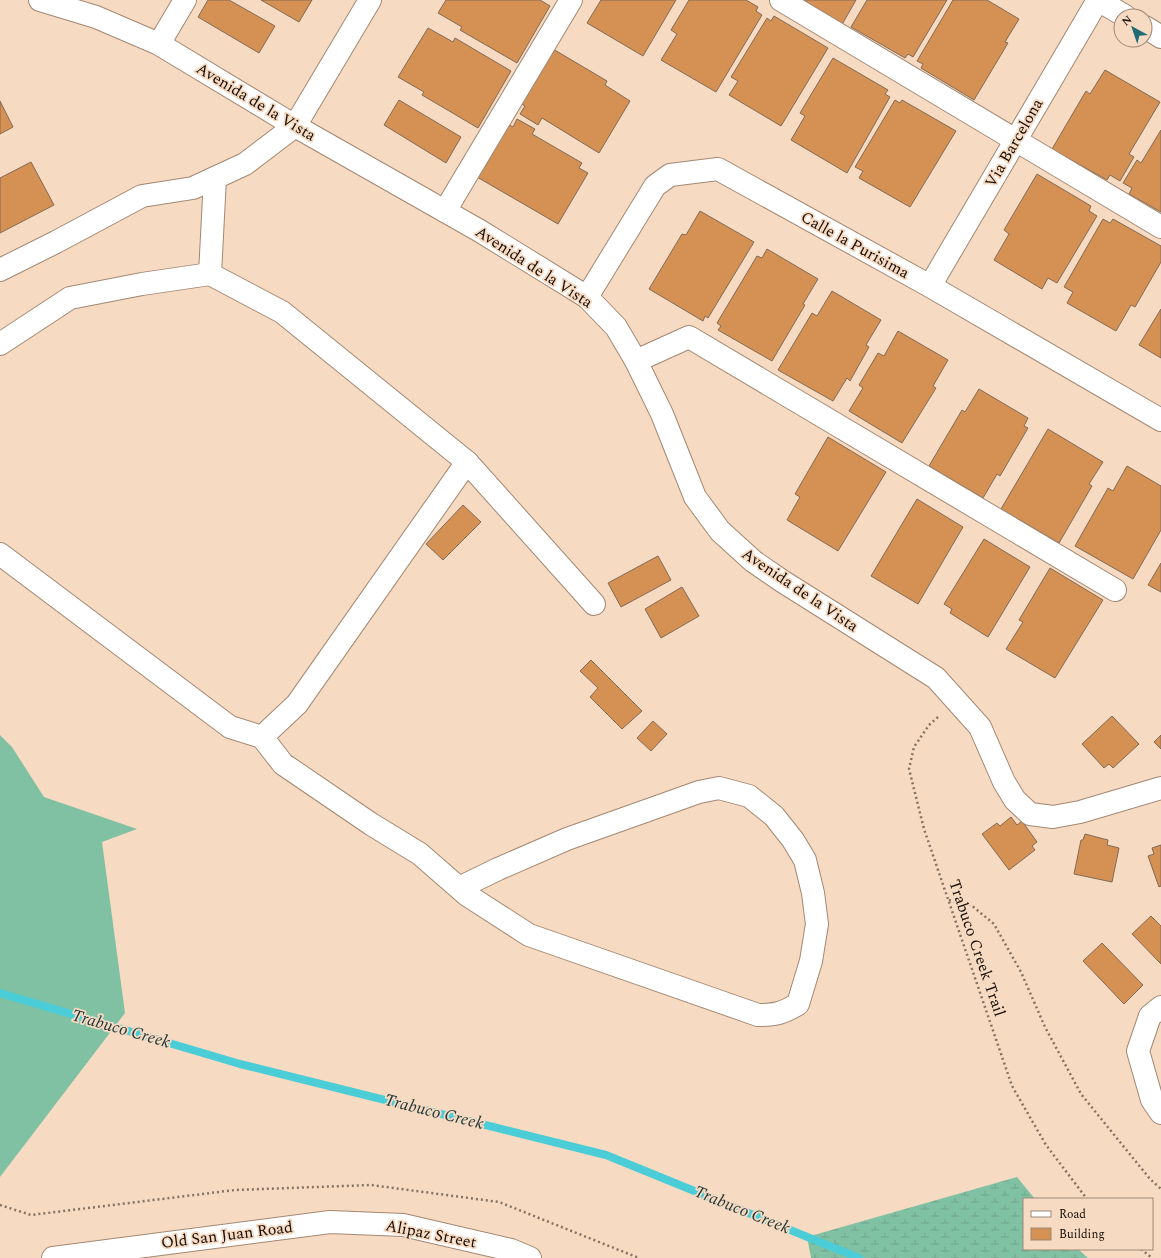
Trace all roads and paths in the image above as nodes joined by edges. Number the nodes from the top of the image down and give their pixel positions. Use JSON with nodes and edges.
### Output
{"nodes":[{"id":1,"x":40,"y":0,"type":"edge"},
{"id":2,"x":185,"y":0,"type":"edge"},
{"id":3,"x":370,"y":0,"type":"edge"},
{"id":4,"x":571,"y":0,"type":"edge"},
{"id":5,"x":781,"y":0,"type":"edge"},
{"id":6,"x":1098,"y":0,"type":"edge"},
{"id":7,"x":1113,"y":9,"type":"edge"},
{"id":8,"x":158,"y":44,"type":"junction"},
{"id":9,"x":295,"y":126,"type":"junction"},
{"id":10,"x":1016,"y":140,"type":"junction"},
{"id":11,"x":215,"y":178,"type":"junction"},
{"id":12,"x":445,"y":211,"type":"junction"},
{"id":13,"x":1161,"y":227,"type":"edge"},
{"id":14,"x":0,"y":270,"type":"edge"},
{"id":15,"x":210,"y":274,"type":"junction"},
{"id":16,"x":930,"y":286,"type":"junction"},
{"id":17,"x":587,"y":297,"type":"junction"},
{"id":18,"x":0,"y":344,"type":"edge"},
{"id":19,"x":636,"y":361,"type":"junction"},
{"id":20,"x":1161,"y":420,"type":"edge"},
{"id":21,"x":467,"y":462,"type":"junction"},
{"id":22,"x":0,"y":554,"type":"edge"},
{"id":23,"x":1115,"y":590,"type":"dead end"},
{"id":24,"x":594,"y":604,"type":"dead end"},
{"id":25,"x":957,"y":701,"type":"junction"},
{"id":26,"x":262,"y":737,"type":"junction"},
{"id":27,"x":1161,"y":788,"type":"edge"},
{"id":28,"x":459,"y":888,"type":"junction"},
{"id":29,"x":949,"y":900,"type":"junction"},
{"id":30,"x":1161,"y":1007,"type":"edge"},
{"id":31,"x":1161,"y":1113,"type":"edge"},
{"id":32,"x":1161,"y":1189,"type":"edge"},
{"id":33,"x":1086,"y":1198,"type":"edge"},
{"id":34,"x":330,"y":1222,"type":"joint"},
{"id":35,"x":1142,"y":1250,"type":"edge"},
{"id":36,"x":53,"y":1258,"type":"edge"},
{"id":37,"x":530,"y":1258,"type":"edge"},
{"id":38,"x":1152,"y":1258,"type":"edge"}],
"edges":[{"from":1,"to":8,"type":"street","name":"Avenida de la Vista"},
{"from":2,"to":8,"type":"street"},
{"from":3,"to":9,"type":"street"},
{"from":4,"to":12,"type":"street"},
{"from":5,"to":10,"type":"street"},
{"from":6,"to":7,"type":"street"},
{"from":6,"to":10,"type":"street","name":"Via Barcelona"},
{"from":8,"to":9,"type":"street","name":"Avenida de la Vista"},
{"from":9,"to":11,"type":"street"},
{"from":9,"to":12,"type":"street","name":"Avenida de la Vista"},
{"from":10,"to":13,"type":"street"},
{"from":10,"to":16,"type":"street","name":"Via Barcelona"},
{"from":11,"to":14,"type":"street"},
{"from":11,"to":15,"type":"street"},
{"from":12,"to":17,"type":"street","name":"Avenida de la Vista"},
{"from":15,"to":18,"type":"street"},
{"from":15,"to":21,"type":"street"},
{"from":16,"to":17,"type":"street","name":"Calle la Purisima"},
{"from":16,"to":20,"type":"street","name":"Calle la Purisima"},
{"from":17,"to":19,"type":"street","name":"Avenida de la Vista"},
{"from":19,"to":23,"type":"street"},
{"from":19,"to":25,"type":"street","name":"Avenida de la Vista"},
{"from":21,"to":24,"type":"street"},
{"from":21,"to":26,"type":"street"},
{"from":22,"to":26,"type":"street"},
{"from":25,"to":27,"type":"street","name":"Avenida de la Vista"},
{"from":25,"to":29,"type":"path","name":"Trabuco Creek Trail"},
{"from":26,"to":28,"type":"street"},
{"from":28,"to":28,"type":"street"},
{"from":29,"to":32,"type":"path"},
{"from":29,"to":33,"type":"path","name":"Trabuco Creek Trail"},
{"from":30,"to":31,"type":"street"},
{"from":34,"to":36,"type":"street","name":"Old San Juan Road"},
{"from":34,"to":37,"type":"street","name":"Alipaz Street"},
{"from":35,"to":38,"type":"path"}]}
